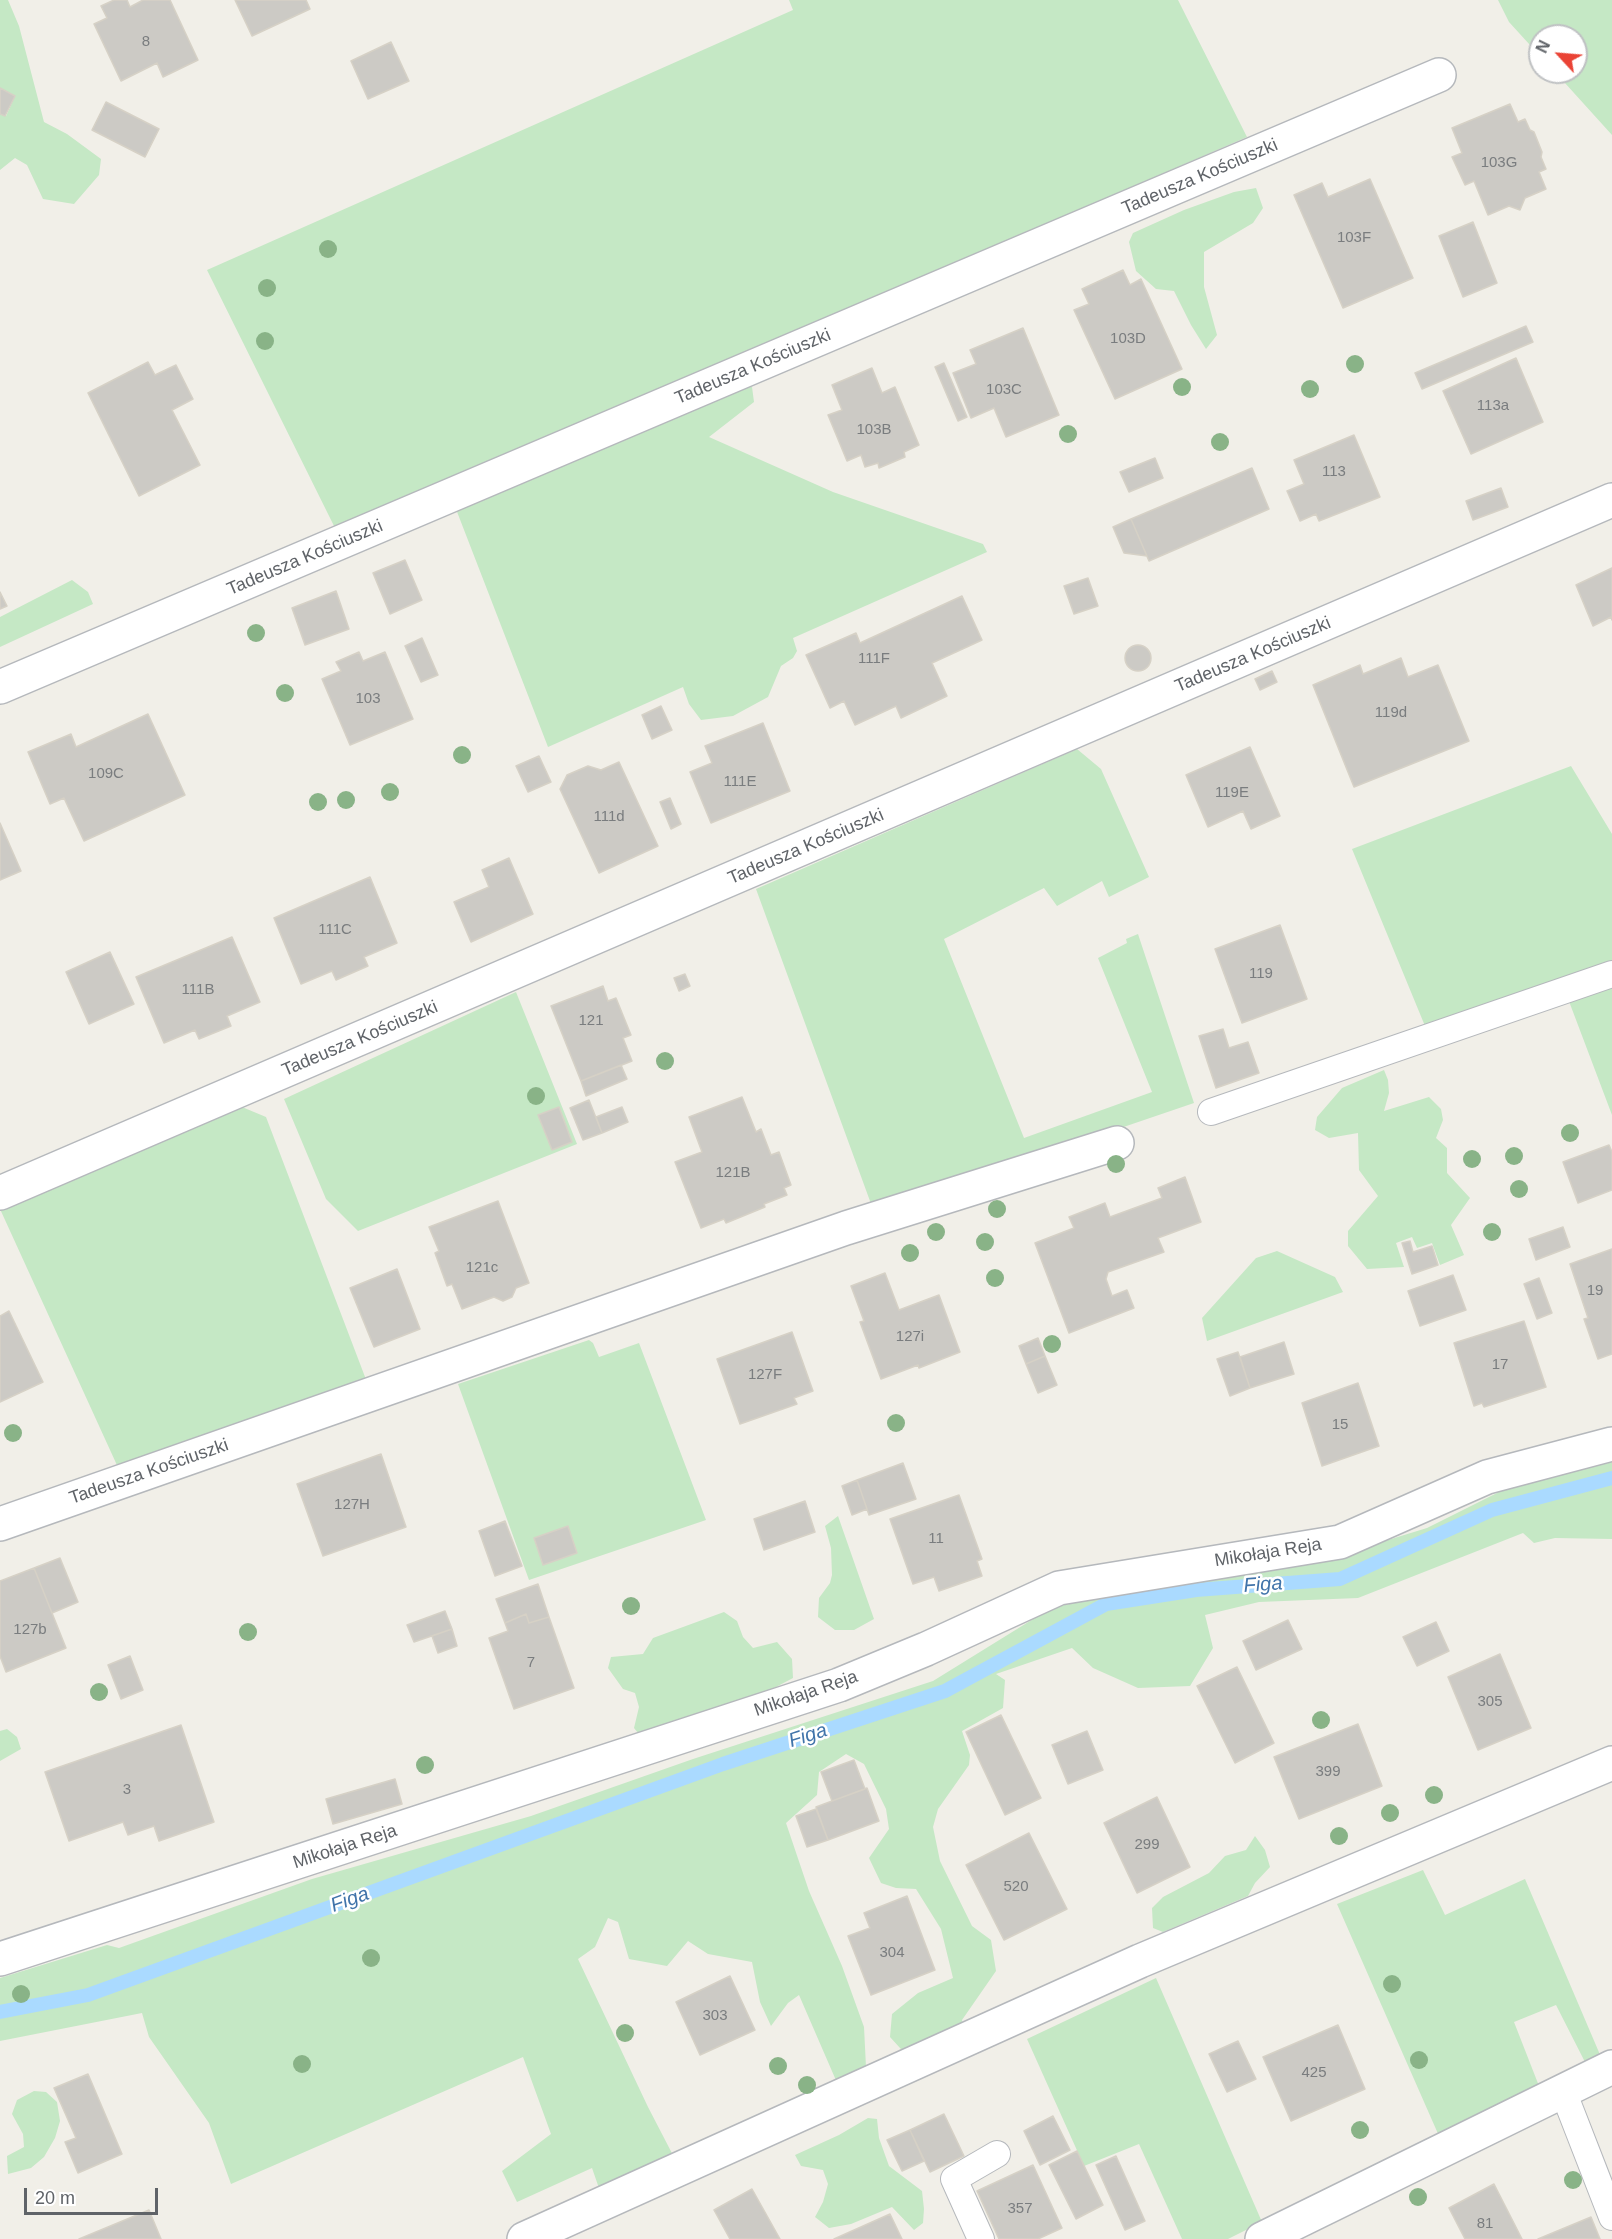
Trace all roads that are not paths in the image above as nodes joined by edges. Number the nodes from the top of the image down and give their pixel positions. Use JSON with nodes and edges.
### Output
{"nodes":[{"id":1,"x":1438,"y":75,"type":"dead end"},
{"id":2,"x":1612,"y":500,"type":"edge"},
{"id":3,"x":0,"y":687,"type":"edge"},
{"id":4,"x":1612,"y":974,"type":"edge"},
{"id":5,"x":1211,"y":1112,"type":"dead end"},
{"id":6,"x":1117,"y":1143,"type":"dead end"},
{"id":7,"x":0,"y":1193,"type":"edge"},
{"id":8,"x":1612,"y":1444,"type":"edge"},
{"id":9,"x":0,"y":1524,"type":"edge"},
{"id":10,"x":1612,"y":1763,"type":"edge"},
{"id":11,"x":0,"y":1959,"type":"edge"},
{"id":12,"x":1612,"y":2067,"type":"edge"},
{"id":13,"x":1563,"y":2091,"type":"junction"},
{"id":14,"x":997,"y":2154,"type":"dead end"},
{"id":15,"x":1612,"y":2217,"type":"edge"},
{"id":16,"x":524,"y":2239,"type":"edge"},
{"id":17,"x":981,"y":2239,"type":"edge"},
{"id":18,"x":1262,"y":2239,"type":"edge"}],
"edges":[{"from":1,"to":3,"type":"street","name":"Tadeusza Kościuszki"},
{"from":2,"to":7,"type":"street","name":"Tadeusza Kościuszki"},
{"from":4,"to":5,"type":"lane"},
{"from":6,"to":9,"type":"street","name":"Tadeusza Kościuszki"},
{"from":8,"to":11,"type":"street","name":"Mikołaja Reja"},
{"from":10,"to":16,"type":"street"},
{"from":12,"to":13,"type":"street"},
{"from":13,"to":15,"type":"lane"},
{"from":13,"to":18,"type":"street"},
{"from":14,"to":17,"type":"lane"}]}
